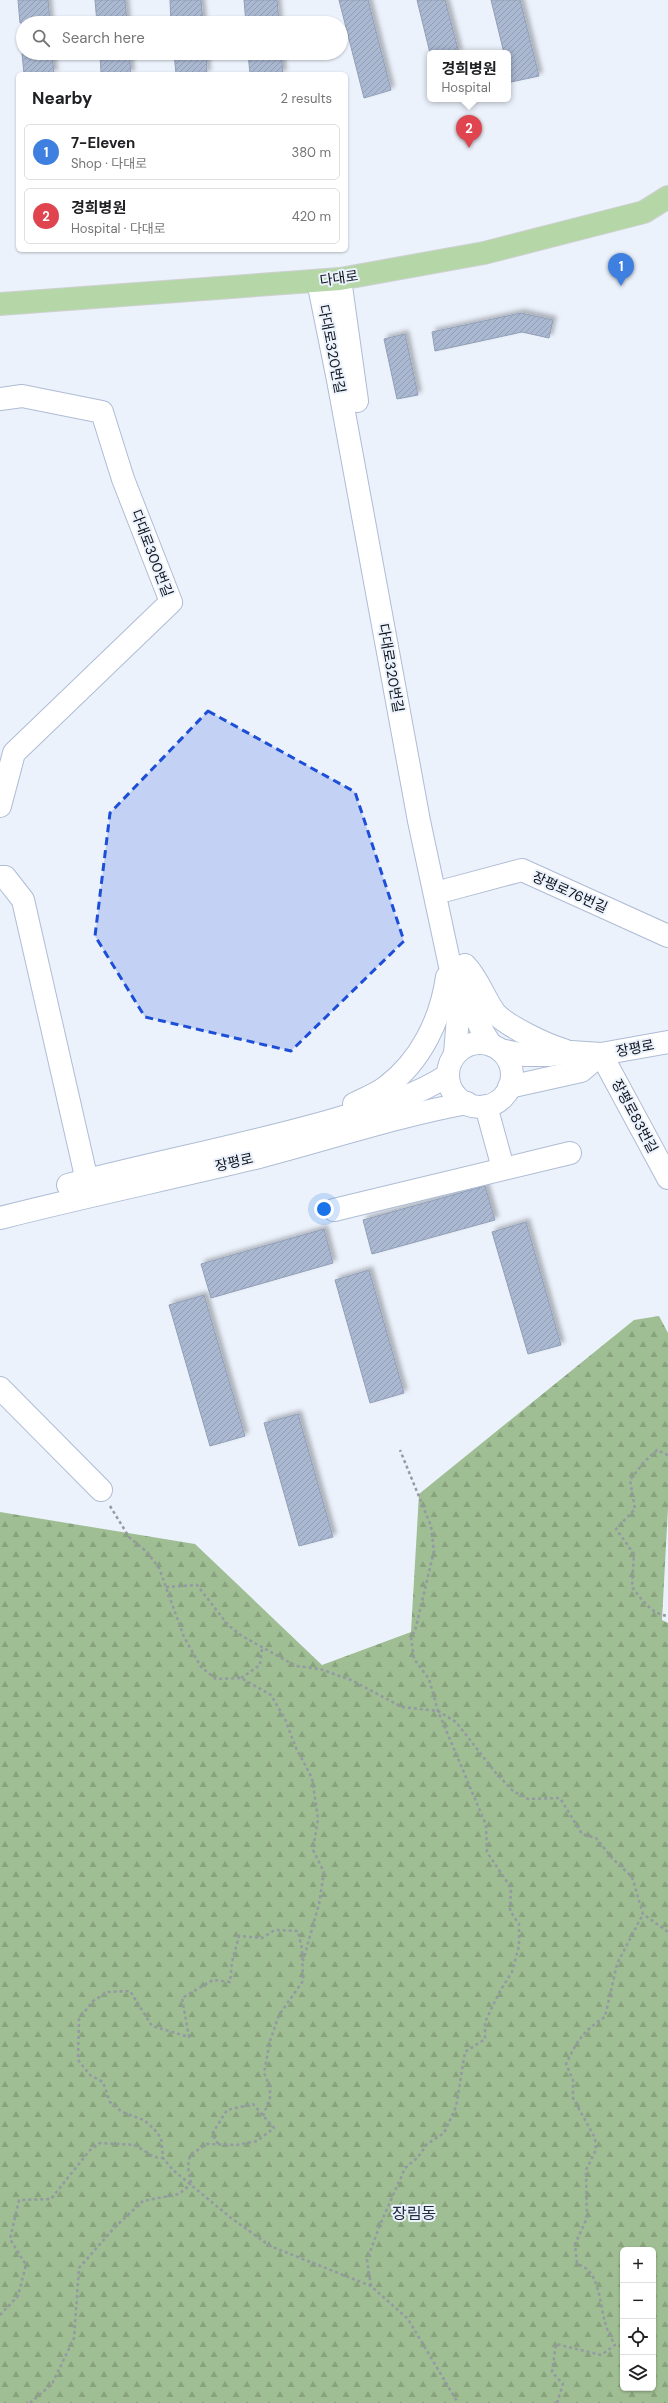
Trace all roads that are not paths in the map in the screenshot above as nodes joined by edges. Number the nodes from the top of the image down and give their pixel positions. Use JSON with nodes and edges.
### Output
{"nodes":[{"id":1,"x":668,"y":197,"type":"edge"},
{"id":2,"x":340,"y":279,"type":"junction"},
{"id":3,"x":318,"y":281,"type":"junction"},
{"id":4,"x":0,"y":304,"type":"edge"},
{"id":5,"x":22,"y":396,"type":"junction"},
{"id":6,"x":0,"y":399,"type":"edge"},
{"id":7,"x":0,"y":415,"type":"edge"},
{"id":8,"x":0,"y":806,"type":"edge"},
{"id":9,"x":0,"y":877,"type":"edge"},
{"id":10,"x":447,"y":890,"type":"junction"},
{"id":11,"x":668,"y":936,"type":"edge"},
{"id":12,"x":455,"y":961,"type":"junction"},
{"id":13,"x":668,"y":1042,"type":"edge"},
{"id":14,"x":496,"y":1048,"type":"junction"},
{"id":15,"x":571,"y":1052,"type":"junction"},
{"id":16,"x":455,"y":1054,"type":"junction"},
{"id":17,"x":601,"y":1054,"type":"junction"},
{"id":18,"x":448,"y":1075,"type":"junction"},
{"id":19,"x":509,"y":1087,"type":"junction"},
{"id":20,"x":477,"y":1104,"type":"junction"},
{"id":21,"x":336,"y":1119,"type":"junction"},
{"id":22,"x":570,"y":1153,"type":"dead end"},
{"id":23,"x":502,"y":1168,"type":"junction"},
{"id":24,"x":668,"y":1178,"type":"edge"},
{"id":25,"x":88,"y":1187,"type":"junction"},
{"id":26,"x":0,"y":1203,"type":"edge"},
{"id":27,"x":334,"y":1210,"type":"dead end"},
{"id":28,"x":0,"y":1218,"type":"edge"},
{"id":29,"x":0,"y":1388,"type":"edge"},
{"id":30,"x":101,"y":1490,"type":"road end"}],
"edges":[{"from":1,"to":2,"type":"main road","name":"다대로"},
{"from":2,"to":3,"type":"main road","name":"다대로"},
{"from":2,"to":10,"type":"street","name":"다대로320번길"},
{"from":3,"to":4,"type":"main road","name":"다대로"},
{"from":3,"to":12,"type":"street","name":"다대로320번길"},
{"from":5,"to":6,"type":"street","name":"다대로300번길"},
{"from":5,"to":7,"type":"street"},
{"from":5,"to":8,"type":"street","name":"다대로300번길"},
{"from":9,"to":25,"type":"street"},
{"from":10,"to":11,"type":"street","name":"장평로76번길"},
{"from":10,"to":12,"type":"street","name":"다대로320번길"},
{"from":12,"to":14,"type":"street","name":"다대로320번길"},
{"from":12,"to":15,"type":"street"},
{"from":12,"to":16,"type":"street","name":"다대로320번길"},
{"from":12,"to":21,"type":"street"},
{"from":13,"to":17,"type":"street","name":"장평로"},
{"from":14,"to":15,"type":"street"},
{"from":14,"to":16,"type":"street"},
{"from":14,"to":19,"type":"street"},
{"from":15,"to":17,"type":"street"},
{"from":16,"to":18,"type":"street"},
{"from":17,"to":19,"type":"street"},
{"from":17,"to":24,"type":"street","name":"장평로83번길"},
{"from":18,"to":20,"type":"street"},
{"from":18,"to":21,"type":"street","name":"장평로"},
{"from":19,"to":20,"type":"street"},
{"from":20,"to":23,"type":"street"},
{"from":20,"to":25,"type":"street","name":"장평로"},
{"from":21,"to":25,"type":"street","name":"장평로"},
{"from":22,"to":23,"type":"street"},
{"from":23,"to":27,"type":"street"},
{"from":25,"to":26,"type":"street","name":"장평로"},
{"from":25,"to":28,"type":"street","name":"장평로"},
{"from":29,"to":30,"type":"street"}]}
